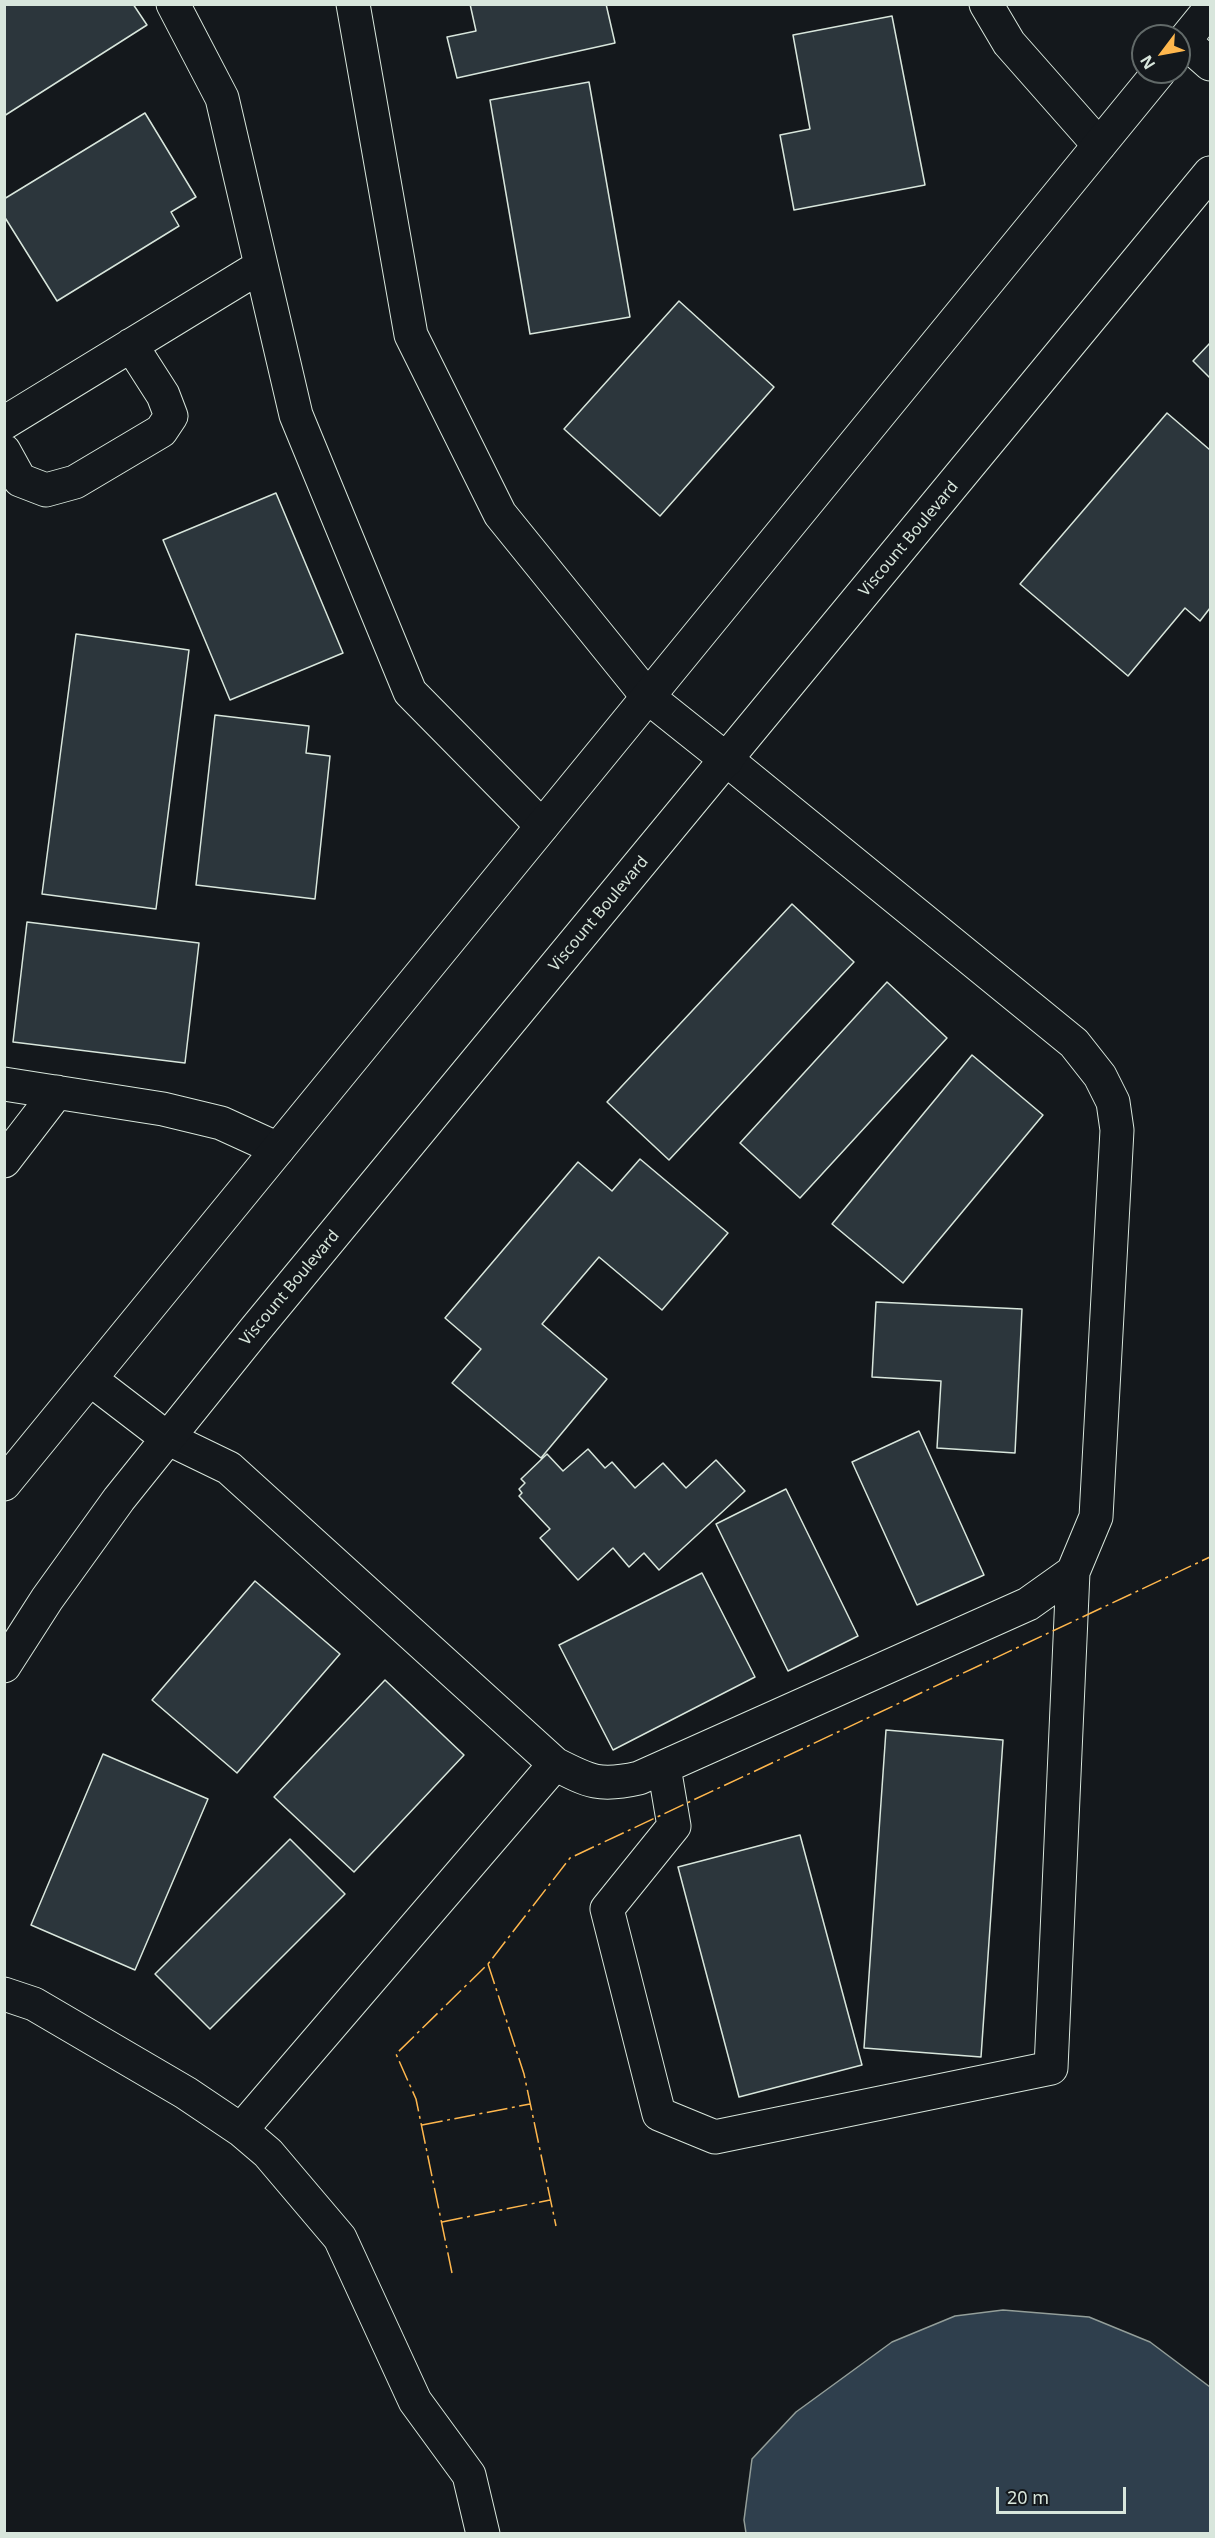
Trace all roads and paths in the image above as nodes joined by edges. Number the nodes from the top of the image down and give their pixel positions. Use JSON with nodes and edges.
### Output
{"nodes":[{"id":1,"x":173,"y":4,"type":"edge"},
{"id":2,"x":353,"y":4,"type":"edge"},
{"id":3,"x":986,"y":4,"type":"edge"},
{"id":4,"x":1210,"y":9,"type":"edge"},
{"id":5,"x":1191,"y":33,"type":"edge"},
{"id":6,"x":1191,"y":50,"type":"edge"},
{"id":7,"x":1210,"y":64,"type":"edge"},
{"id":8,"x":1149,"y":84,"type":"edge"},
{"id":9,"x":1100,"y":145,"type":"junction"},
{"id":10,"x":1210,"y":173,"type":"edge"},
{"id":11,"x":261,"y":266,"type":"junction"},
{"id":12,"x":131,"y":345,"type":"junction"},
{"id":13,"x":4,"y":423,"type":"edge"},
{"id":14,"x":4,"y":451,"type":"edge"},
{"id":15,"x":648,"y":697,"type":"junction"},
{"id":16,"x":727,"y":760,"type":"junction"},
{"id":17,"x":542,"y":826,"type":"junction"},
{"id":18,"x":4,"y":1084,"type":"edge"},
{"id":19,"x":57,"y":1092,"type":"junction"},
{"id":20,"x":278,"y":1149,"type":"junction"},
{"id":21,"x":4,"y":1161,"type":"edge"},
{"id":22,"x":90,"y":1379,"type":"junction"},
{"id":23,"x":167,"y":1438,"type":"junction"},
{"id":24,"x":4,"y":1484,"type":"edge"},
{"id":25,"x":1073,"y":1572,"type":"junction"},
{"id":26,"x":4,"y":1666,"type":"edge"},
{"id":27,"x":555,"y":1764,"type":"junction"},
{"id":28,"x":664,"y":1767,"type":"junction"},
{"id":29,"x":4,"y":1994,"type":"edge"},
{"id":30,"x":241,"y":2130,"type":"junction"},
{"id":31,"x":483,"y":2534,"type":"edge"}],
"edges":[{"from":1,"to":11,"type":"main road"},
{"from":2,"to":15,"type":"main road"},
{"from":3,"to":9,"type":"main road"},
{"from":4,"to":5,"type":"main road"},
{"from":6,"to":7,"type":"main road"},
{"from":8,"to":9,"type":"main road"},
{"from":9,"to":15,"type":"main road"},
{"from":10,"to":16,"type":"main road","name":"Viscount Boulevard"},
{"from":11,"to":12,"type":"main road"},
{"from":11,"to":17,"type":"main road"},
{"from":12,"to":13,"type":"main road"},
{"from":12,"to":14,"type":"main road"},
{"from":15,"to":16,"type":"main road"},
{"from":15,"to":17,"type":"main road"},
{"from":16,"to":23,"type":"main road","name":"Viscount Boulevard"},
{"from":16,"to":25,"type":"main road"},
{"from":17,"to":20,"type":"main road"},
{"from":18,"to":19,"type":"main road"},
{"from":19,"to":20,"type":"main road"},
{"from":19,"to":21,"type":"main road"},
{"from":20,"to":22,"type":"main road"},
{"from":22,"to":23,"type":"main road"},
{"from":22,"to":24,"type":"main road"},
{"from":23,"to":26,"type":"main road","name":"Viscount Boulevard"},
{"from":23,"to":27,"type":"main road"},
{"from":25,"to":28,"type":"main road"},
{"from":25,"to":28,"type":"main road"},
{"from":27,"to":28,"type":"main road"},
{"from":27,"to":30,"type":"main road"},
{"from":29,"to":30,"type":"main road"},
{"from":30,"to":31,"type":"main road"}]}
